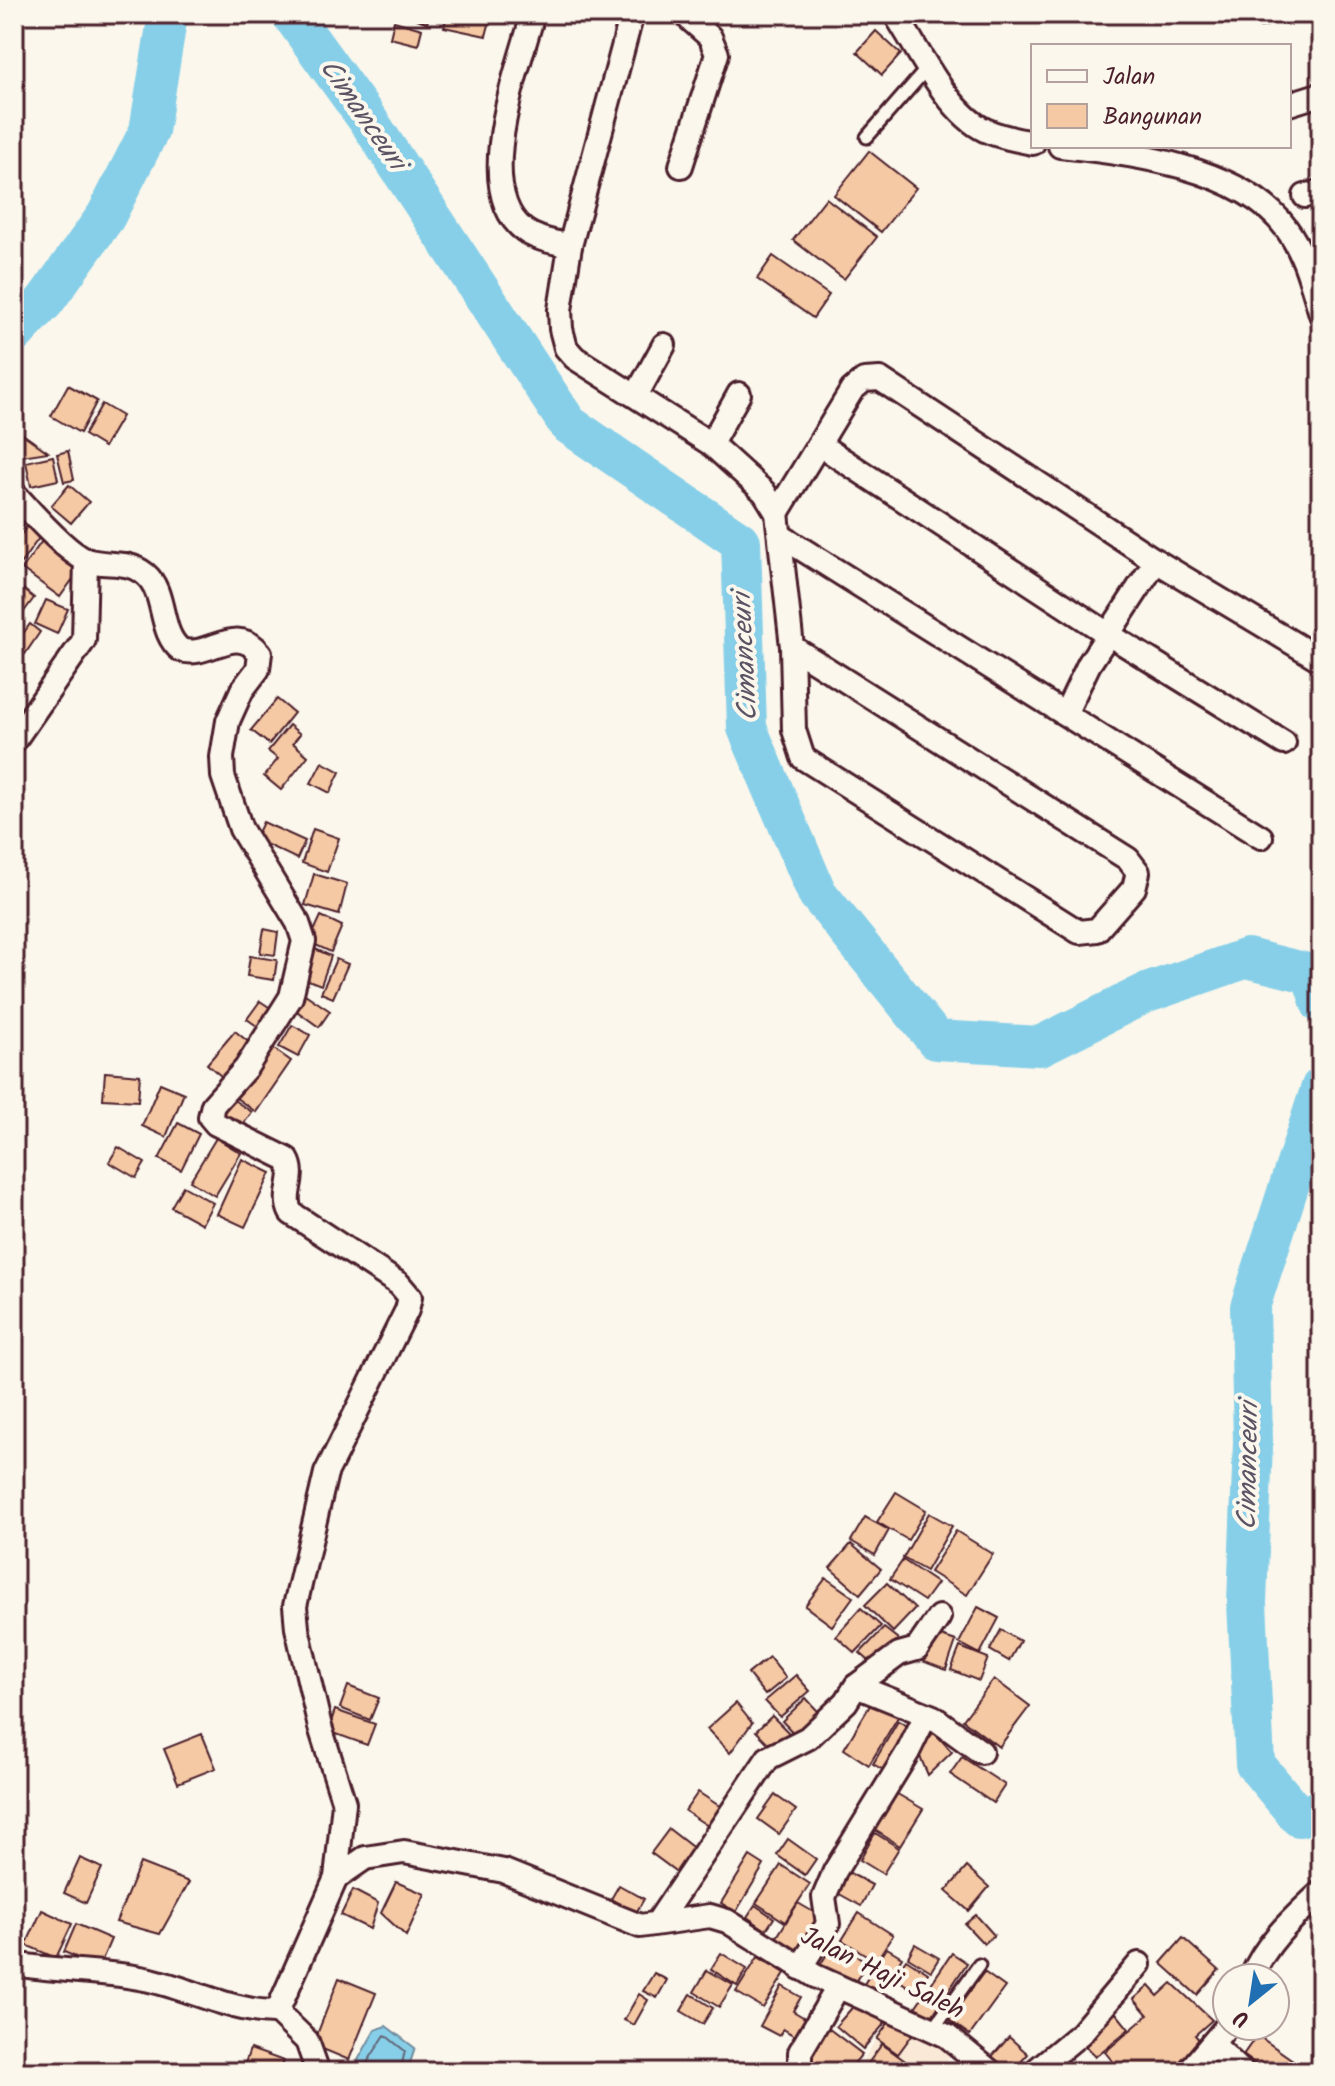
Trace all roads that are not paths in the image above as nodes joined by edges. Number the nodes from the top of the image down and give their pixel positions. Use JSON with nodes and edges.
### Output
{"nodes":[{"id":1,"x":533,"y":14,"type":"edge"},
{"id":2,"x":632,"y":14,"type":"edge"},
{"id":3,"x":684,"y":14,"type":"edge"},
{"id":4,"x":895,"y":14,"type":"edge"},
{"id":5,"x":929,"y":65,"type":"junction"},
{"id":6,"x":1321,"y":94,"type":"edge"},
{"id":7,"x":1291,"y":103,"type":"edge"},
{"id":8,"x":867,"y":137,"type":"dead end"},
{"id":9,"x":1031,"y":142,"type":"edge"},
{"id":10,"x":1074,"y":148,"type":"edge"},
{"id":11,"x":681,"y":166,"type":"dead end"},
{"id":12,"x":570,"y":246,"type":"junction"},
{"id":13,"x":1321,"y":314,"type":"edge"},
{"id":14,"x":664,"y":345,"type":"dead end"},
{"id":15,"x":637,"y":394,"type":"junction"},
{"id":16,"x":739,"y":394,"type":"dead end"},
{"id":17,"x":711,"y":444,"type":"junction"},
{"id":18,"x":820,"y":445,"type":"junction"},
{"id":19,"x":14,"y":493,"type":"edge"},
{"id":20,"x":777,"y":513,"type":"junction"},
{"id":21,"x":781,"y":536,"type":"junction"},
{"id":22,"x":86,"y":560,"type":"junction"},
{"id":23,"x":1156,"y":561,"type":"junction"},
{"id":24,"x":1108,"y":634,"type":"junction"},
{"id":25,"x":792,"y":647,"type":"junction"},
{"id":26,"x":1321,"y":660,"type":"edge"},
{"id":27,"x":1066,"y":712,"type":"junction"},
{"id":28,"x":14,"y":741,"type":"edge"},
{"id":29,"x":1284,"y":743,"type":"dead end"},
{"id":30,"x":1261,"y":837,"type":"dead end"},
{"id":31,"x":939,"y":1617,"type":"dead end"},
{"id":32,"x":856,"y":1686,"type":"junction"},
{"id":33,"x":926,"y":1715,"type":"junction"},
{"id":34,"x":981,"y":1752,"type":"dead end"},
{"id":35,"x":336,"y":1878,"type":"junction"},
{"id":36,"x":1321,"y":1892,"type":"edge"},
{"id":37,"x":657,"y":1923,"type":"junction"},
{"id":38,"x":1260,"y":1962,"type":"edge"},
{"id":39,"x":14,"y":1964,"type":"edge"},
{"id":40,"x":1139,"y":1964,"type":"dead end"},
{"id":41,"x":979,"y":1965,"type":"dead end"},
{"id":42,"x":800,"y":1968,"type":"junction"},
{"id":43,"x":838,"y":1987,"type":"junction"},
{"id":44,"x":277,"y":2012,"type":"junction"},
{"id":45,"x":933,"y":2029,"type":"junction"},
{"id":46,"x":1216,"y":2042,"type":"edge"},
{"id":47,"x":1214,"y":2045,"type":"junction"},
{"id":48,"x":318,"y":2072,"type":"edge"},
{"id":49,"x":800,"y":2072,"type":"edge"},
{"id":50,"x":991,"y":2072,"type":"edge"},
{"id":51,"x":1034,"y":2072,"type":"edge"},
{"id":52,"x":1188,"y":2072,"type":"edge"},
{"id":53,"x":1242,"y":2072,"type":"edge"}],
"edges":[{"from":1,"to":12,"type":"street"},
{"from":2,"to":12,"type":"street"},
{"from":3,"to":11,"type":"street"},
{"from":4,"to":5,"type":"street"},
{"from":5,"to":8,"type":"lane"},
{"from":5,"to":9,"type":"street"},
{"from":6,"to":7,"type":"street"},
{"from":10,"to":13,"type":"street"},
{"from":12,"to":15,"type":"street"},
{"from":14,"to":15,"type":"street"},
{"from":15,"to":17,"type":"street"},
{"from":16,"to":17,"type":"street"},
{"from":17,"to":20,"type":"street"},
{"from":18,"to":20,"type":"street"},
{"from":18,"to":23,"type":"street"},
{"from":18,"to":24,"type":"street"},
{"from":19,"to":22,"type":"street"},
{"from":20,"to":21,"type":"street"},
{"from":21,"to":25,"type":"street"},
{"from":21,"to":27,"type":"street"},
{"from":22,"to":28,"type":"street"},
{"from":22,"to":35,"type":"street"},
{"from":23,"to":24,"type":"street"},
{"from":23,"to":26,"type":"street"},
{"from":24,"to":27,"type":"street"},
{"from":24,"to":29,"type":"street"},
{"from":25,"to":25,"type":"street"},
{"from":27,"to":30,"type":"street"},
{"from":31,"to":32,"type":"street"},
{"from":32,"to":33,"type":"street"},
{"from":32,"to":37,"type":"street"},
{"from":33,"to":34,"type":"street"},
{"from":33,"to":42,"type":"street"},
{"from":35,"to":37,"type":"street","name":"Jalan Haji Saleh"},
{"from":35,"to":44,"type":"street"},
{"from":36,"to":38,"type":"street"},
{"from":37,"to":42,"type":"street","name":"Jalan Haji Saleh"},
{"from":39,"to":44,"type":"street"},
{"from":40,"to":51,"type":"street"},
{"from":41,"to":45,"type":"lane"},
{"from":42,"to":43,"type":"street","name":"Jalan Haji Saleh"},
{"from":43,"to":45,"type":"street","name":"Jalan Haji Saleh"},
{"from":43,"to":49,"type":"street"},
{"from":44,"to":48,"type":"street"},
{"from":45,"to":50,"type":"street","name":"Jalan Haji Saleh"},
{"from":46,"to":47,"type":"street"},
{"from":47,"to":52,"type":"street"},
{"from":47,"to":53,"type":"street"}]}
